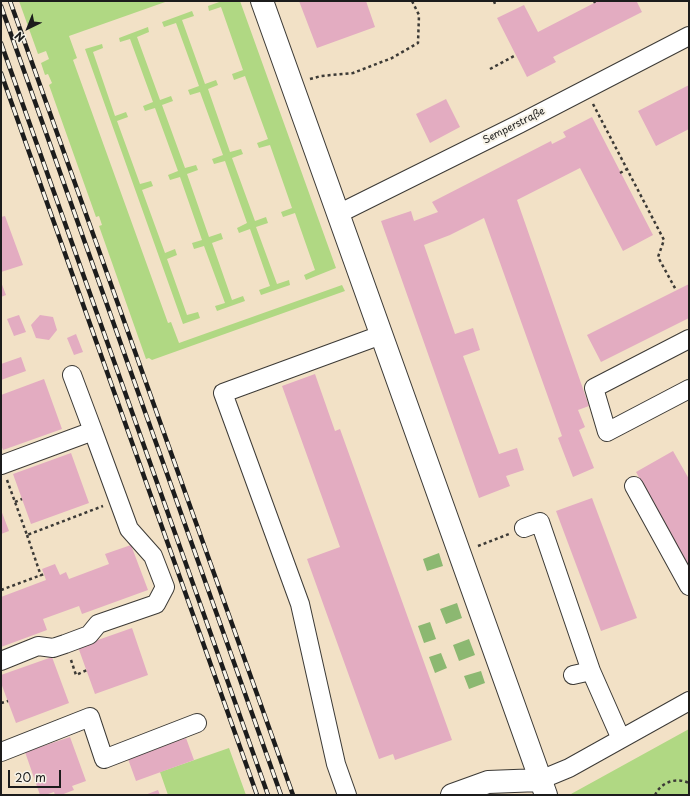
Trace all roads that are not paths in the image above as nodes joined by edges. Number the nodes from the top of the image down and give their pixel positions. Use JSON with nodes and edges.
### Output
{"nodes":[{"id":1,"x":262,"y":1,"type":"edge"},
{"id":2,"x":689,"y":36,"type":"edge"},
{"id":3,"x":338,"y":214,"type":"junction"},
{"id":4,"x":382,"y":335,"type":"junction"},
{"id":5,"x":689,"y":339,"type":"edge"},
{"id":6,"x":72,"y":375,"type":"dead end"},
{"id":7,"x":689,"y":389,"type":"edge"},
{"id":8,"x":93,"y":431,"type":"junction"},
{"id":9,"x":4,"y":472,"type":"edge"},
{"id":10,"x":634,"y":486,"type":"dead end"},
{"id":11,"x":523,"y":535,"type":"road end"},
{"id":12,"x":689,"y":586,"type":"edge"},
{"id":13,"x":1,"y":661,"type":"edge"},
{"id":14,"x":591,"y":671,"type":"junction"},
{"id":15,"x":573,"y":675,"type":"dead end"},
{"id":16,"x":689,"y":701,"type":"edge"},
{"id":17,"x":197,"y":724,"type":"dead end"},
{"id":18,"x":621,"y":740,"type":"junction"},
{"id":19,"x":1,"y":752,"type":"edge"},
{"id":20,"x":543,"y":788,"type":"edge"},
{"id":21,"x":347,"y":795,"type":"edge"},
{"id":22,"x":452,"y":795,"type":"edge"},
{"id":23,"x":517,"y":795,"type":"edge"}],
"edges":[{"from":1,"to":3,"type":"main road"},
{"from":2,"to":3,"type":"street","name":"Semperstraße"},
{"from":3,"to":4,"type":"main road"},
{"from":4,"to":20,"type":"main road"},
{"from":4,"to":21,"type":"street"},
{"from":5,"to":7,"type":"street"},
{"from":6,"to":8,"type":"street"},
{"from":8,"to":9,"type":"street"},
{"from":8,"to":13,"type":"street"},
{"from":10,"to":12,"type":"street"},
{"from":11,"to":14,"type":"street"},
{"from":14,"to":15,"type":"street"},
{"from":14,"to":18,"type":"street"},
{"from":16,"to":18,"type":"street"},
{"from":17,"to":19,"type":"street"},
{"from":18,"to":20,"type":"street"},
{"from":20,"to":22,"type":"main road"},
{"from":20,"to":23,"type":"main road"}]}
